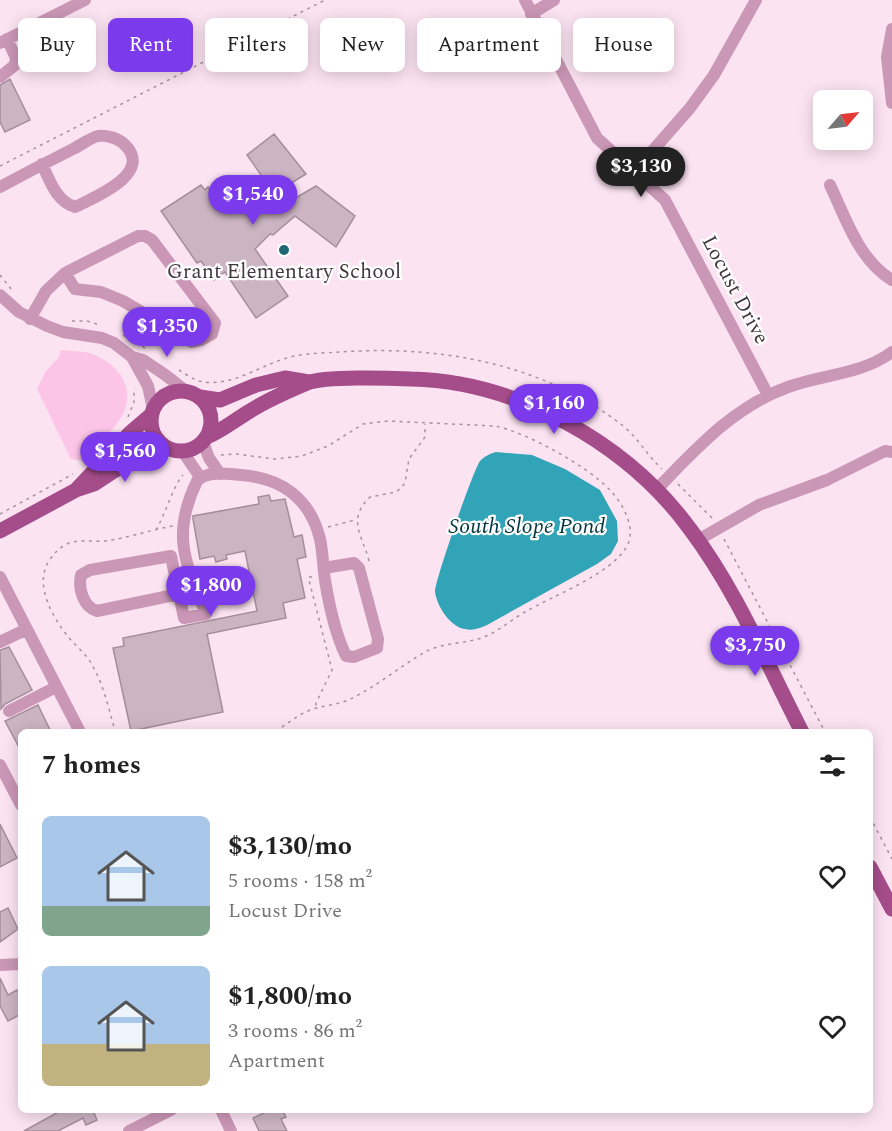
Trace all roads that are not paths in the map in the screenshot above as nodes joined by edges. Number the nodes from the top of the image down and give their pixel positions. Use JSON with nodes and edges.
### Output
{"nodes":[{"id":1,"x":85,"y":0,"type":"edge"},
{"id":2,"x":525,"y":0,"type":"edge"},
{"id":3,"x":554,"y":0,"type":"edge"},
{"id":4,"x":756,"y":0,"type":"edge"},
{"id":5,"x":531,"y":14,"type":"junction"},
{"id":6,"x":892,"y":29,"type":"edge"},
{"id":7,"x":4,"y":41,"type":"edge"},
{"id":8,"x":0,"y":76,"type":"edge"},
{"id":9,"x":892,"y":103,"type":"edge"},
{"id":10,"x":42,"y":164,"type":"junction"},
{"id":11,"x":634,"y":172,"type":"junction"},
{"id":12,"x":830,"y":185,"type":"dead end"},
{"id":13,"x":0,"y":187,"type":"edge"},
{"id":14,"x":65,"y":273,"type":"junction"},
{"id":15,"x":892,"y":280,"type":"edge"},
{"id":16,"x":0,"y":296,"type":"edge"},
{"id":17,"x":30,"y":319,"type":"junction"},
{"id":18,"x":892,"y":352,"type":"edge"},
{"id":19,"x":132,"y":357,"type":"junction"},
{"id":20,"x":309,"y":382,"type":"junction"},
{"id":21,"x":193,"y":394,"type":"junction"},
{"id":22,"x":768,"y":395,"type":"junction"},
{"id":23,"x":152,"y":412,"type":"junction"},
{"id":24,"x":205,"y":439,"type":"junction"},
{"id":25,"x":166,"y":448,"type":"junction"},
{"id":26,"x":183,"y":452,"type":"junction"},
{"id":27,"x":892,"y":452,"type":"edge"},
{"id":28,"x":220,"y":474,"type":"junction"},
{"id":29,"x":200,"y":477,"type":"junction"},
{"id":30,"x":76,"y":490,"type":"junction"},
{"id":31,"x":656,"y":490,"type":"junction"},
{"id":32,"x":0,"y":531,"type":"edge"},
{"id":33,"x":698,"y":540,"type":"junction"},
{"id":34,"x":325,"y":572,"type":"junction"},
{"id":35,"x":190,"y":573,"type":"junction"},
{"id":36,"x":175,"y":576,"type":"junction"},
{"id":37,"x":0,"y":577,"type":"edge"},
{"id":38,"x":179,"y":594,"type":"junction"},
{"id":39,"x":27,"y":628,"type":"junction"},
{"id":40,"x":0,"y":642,"type":"edge"},
{"id":41,"x":56,"y":687,"type":"junction"},
{"id":42,"x":9,"y":711,"type":"dead end"},
{"id":43,"x":78,"y":729,"type":"edge"},
{"id":44,"x":799,"y":729,"type":"edge"},
{"id":45,"x":0,"y":765,"type":"edge"},
{"id":46,"x":16,"y":783,"type":"edge"},
{"id":47,"x":873,"y":871,"type":"edge"},
{"id":48,"x":888,"y":892,"type":"edge"},
{"id":49,"x":892,"y":909,"type":"edge"},
{"id":50,"x":18,"y":964,"type":"edge"},
{"id":51,"x":0,"y":965,"type":"edge"},
{"id":52,"x":165,"y":1113,"type":"edge"},
{"id":53,"x":222,"y":1113,"type":"edge"},
{"id":54,"x":129,"y":1131,"type":"edge"},
{"id":55,"x":231,"y":1131,"type":"edge"}],
"edges":[{"from":1,"to":7,"type":"street"},
{"from":2,"to":5,"type":"street","name":"Locust Drive"},
{"from":3,"to":5,"type":"street"},
{"from":4,"to":11,"type":"street"},
{"from":5,"to":11,"type":"street","name":"Locust Drive"},
{"from":6,"to":9,"type":"street"},
{"from":7,"to":8,"type":"street"},
{"from":10,"to":10,"type":"street"},
{"from":10,"to":13,"type":"street"},
{"from":11,"to":22,"type":"street","name":"Locust Drive"},
{"from":12,"to":15,"type":"street"},
{"from":14,"to":14,"type":"street"},
{"from":14,"to":17,"type":"street"},
{"from":16,"to":17,"type":"street"},
{"from":17,"to":19,"type":"street"},
{"from":18,"to":22,"type":"street"},
{"from":19,"to":21,"type":"street"},
{"from":19,"to":23,"type":"street"},
{"from":20,"to":21,"type":"main road"},
{"from":20,"to":24,"type":"main road"},
{"from":20,"to":31,"type":"main road"},
{"from":21,"to":23,"type":"main road"},
{"from":21,"to":24,"type":"main road"},
{"from":22,"to":31,"type":"street"},
{"from":23,"to":25,"type":"main road"},
{"from":23,"to":30,"type":"main road"},
{"from":24,"to":26,"type":"main road"},
{"from":24,"to":28,"type":"street"},
{"from":25,"to":26,"type":"main road"},
{"from":25,"to":30,"type":"main road"},
{"from":26,"to":29,"type":"street"},
{"from":27,"to":33,"type":"street"},
{"from":28,"to":29,"type":"street"},
{"from":28,"to":34,"type":"street"},
{"from":29,"to":35,"type":"street"},
{"from":30,"to":32,"type":"main road"},
{"from":31,"to":33,"type":"main road"},
{"from":33,"to":44,"type":"main road"},
{"from":34,"to":34,"type":"street"},
{"from":35,"to":36,"type":"street"},
{"from":35,"to":38,"type":"street"},
{"from":36,"to":38,"type":"street"},
{"from":36,"to":38,"type":"street"},
{"from":37,"to":39,"type":"street"},
{"from":39,"to":40,"type":"street"},
{"from":39,"to":41,"type":"street"},
{"from":41,"to":42,"type":"street"},
{"from":41,"to":43,"type":"street"},
{"from":45,"to":46,"type":"street"},
{"from":47,"to":48,"type":"main road"},
{"from":48,"to":49,"type":"main road"},
{"from":50,"to":51,"type":"street"},
{"from":52,"to":54,"type":"street"},
{"from":53,"to":55,"type":"street"}]}
